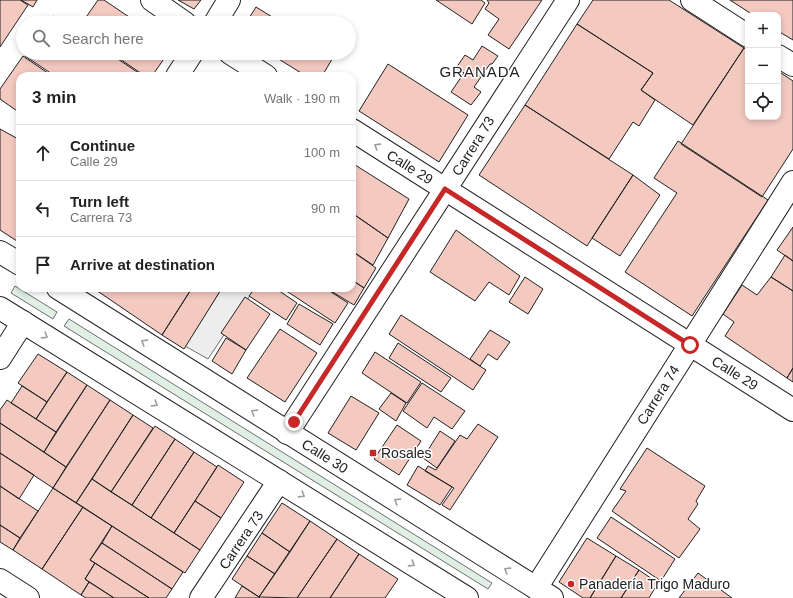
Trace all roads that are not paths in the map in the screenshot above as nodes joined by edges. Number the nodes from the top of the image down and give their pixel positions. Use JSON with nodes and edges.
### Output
{"nodes":[{"id":1,"x":152,"y":0,"type":"edge"},
{"id":2,"x":229,"y":0,"type":"edge"},
{"id":3,"x":568,"y":0,"type":"edge"},
{"id":4,"x":692,"y":0,"type":"edge"},
{"id":5,"x":175,"y":16,"type":"edge"},
{"id":6,"x":219,"y":16,"type":"edge"},
{"id":7,"x":745,"y":34,"type":"edge"},
{"id":8,"x":781,"y":58,"type":"edge"},
{"id":9,"x":187,"y":60,"type":"edge"},
{"id":10,"x":201,"y":60,"type":"edge"},
{"id":11,"x":241,"y":60,"type":"edge"},
{"id":12,"x":793,"y":65,"type":"edge"},
{"id":13,"x":180,"y":72,"type":"edge"},
{"id":14,"x":194,"y":72,"type":"edge"},
{"id":15,"x":260,"y":72,"type":"edge"},
{"id":16,"x":356,"y":133,"type":"edge"},
{"id":17,"x":793,"y":182,"type":"edge"},
{"id":18,"x":445,"y":189,"type":"junction"},
{"id":19,"x":0,"y":252,"type":"edge"},
{"id":20,"x":16,"y":262,"type":"edge"},
{"id":21,"x":64,"y":292,"type":"edge"},
{"id":22,"x":0,"y":308,"type":"edge"},
{"id":23,"x":23,"y":322,"type":"junction"},
{"id":24,"x":690,"y":345,"type":"junction"},
{"id":25,"x":0,"y":358,"type":"edge"},
{"id":26,"x":793,"y":410,"type":"edge"},
{"id":27,"x":287,"y":433,"type":"junction"},
{"id":28,"x":279,"y":481,"type":"junction"},
{"id":29,"x":0,"y":580,"type":"edge"},
{"id":30,"x":544,"y":593,"type":"edge"},
{"id":31,"x":28,"y":598,"type":"edge"},
{"id":32,"x":202,"y":598,"type":"edge"},
{"id":33,"x":467,"y":598,"type":"edge"}],
"edges":[{"from":1,"to":5,"type":"street"},
{"from":2,"to":6,"type":"street"},
{"from":3,"to":18,"type":"street","name":"Carrera 73"},
{"from":4,"to":7,"type":"street"},
{"from":8,"to":12,"type":"street"},
{"from":9,"to":13,"type":"street"},
{"from":10,"to":14,"type":"street"},
{"from":11,"to":15,"type":"street"},
{"from":18,"to":16,"type":"street","name":"Calle 29","one_way":true},
{"from":17,"to":24,"type":"street","name":"Carrera 74"},
{"from":18,"to":24,"type":"street","name":"Calle 29"},
{"from":18,"to":27,"type":"street","name":"Carrera 73"},
{"from":19,"to":20,"type":"street"},
{"from":27,"to":21,"type":"street","name":"Calle 30","one_way":true},
{"from":22,"to":23,"type":"street"},
{"from":23,"to":25,"type":"street"},
{"from":23,"to":28,"type":"street","one_way":true},
{"from":24,"to":26,"type":"street","name":"Calle 29"},
{"from":24,"to":30,"type":"street","name":"Carrera 74"},
{"from":30,"to":27,"type":"street","name":"Calle 30","one_way":true},
{"from":28,"to":32,"type":"street","name":"Carrera 73"},
{"from":28,"to":33,"type":"street","one_way":true},
{"from":29,"to":31,"type":"street"}]}
